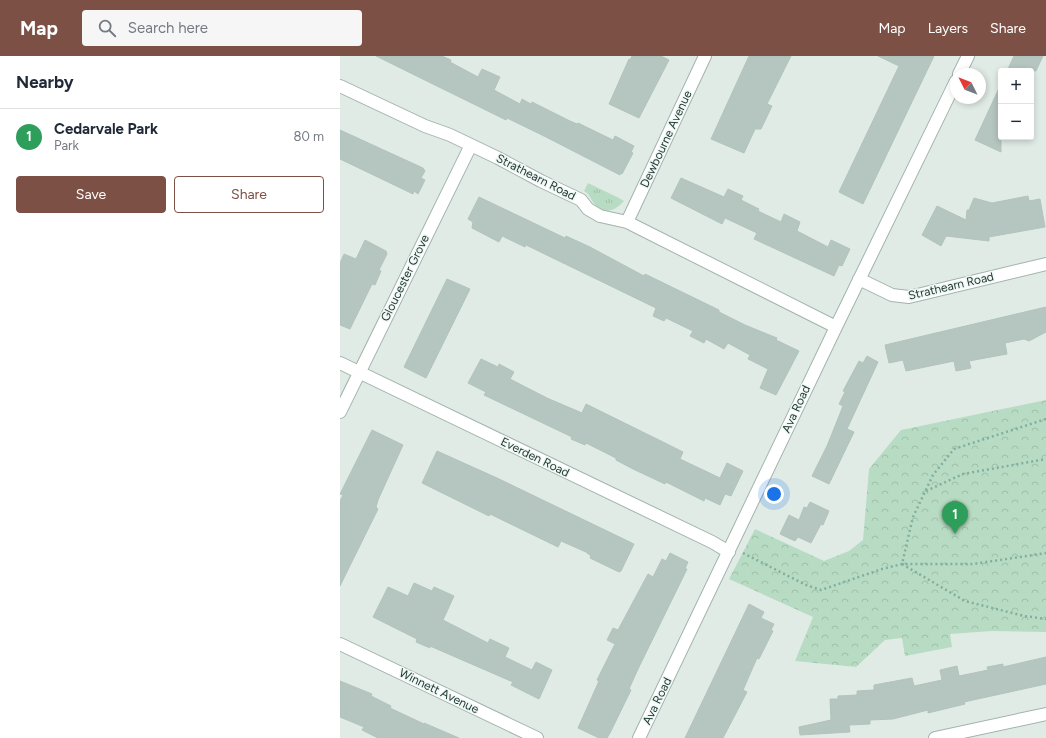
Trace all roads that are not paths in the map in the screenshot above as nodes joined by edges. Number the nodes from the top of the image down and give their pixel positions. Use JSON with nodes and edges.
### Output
{"nodes":[{"id":1,"x":705,"y":56,"type":"edge"},
{"id":2,"x":968,"y":56,"type":"edge"},
{"id":3,"x":963,"y":68,"type":"edge"},
{"id":4,"x":340,"y":86,"type":"edge"},
{"id":5,"x":950,"y":93,"type":"edge"},
{"id":6,"x":471,"y":145,"type":"junction"},
{"id":7,"x":627,"y":222,"type":"junction"},
{"id":8,"x":1046,"y":264,"type":"edge"},
{"id":9,"x":859,"y":279,"type":"junction"},
{"id":10,"x":836,"y":327,"type":"junction"},
{"id":11,"x":340,"y":363,"type":"edge"},
{"id":12,"x":360,"y":372,"type":"junction"},
{"id":13,"x":340,"y":412,"type":"edge"},
{"id":14,"x":729,"y":552,"type":"junction"},
{"id":15,"x":340,"y":644,"type":"edge"},
{"id":16,"x":1046,"y":714,"type":"edge"},
{"id":17,"x":537,"y":738,"type":"edge"},
{"id":18,"x":639,"y":738,"type":"edge"},
{"id":19,"x":936,"y":738,"type":"edge"}],
"edges":[{"from":1,"to":7,"type":"street","name":"Dewbourne Avenue"},
{"from":2,"to":3,"type":"street"},
{"from":4,"to":6,"type":"street","name":"Strathearn Road"},
{"from":5,"to":9,"type":"street","name":"Ava Road"},
{"from":6,"to":7,"type":"street","name":"Strathearn Road"},
{"from":6,"to":12,"type":"street","name":"Gloucester Grove"},
{"from":7,"to":10,"type":"street","name":"Strathearn Road"},
{"from":8,"to":9,"type":"street","name":"Strathearn Road"},
{"from":9,"to":10,"type":"street","name":"Ava Road"},
{"from":10,"to":14,"type":"street","name":"Ava Road"},
{"from":11,"to":12,"type":"street","name":"Everden Road"},
{"from":12,"to":13,"type":"street","name":"Gloucester Grove"},
{"from":12,"to":14,"type":"street","name":"Everden Road"},
{"from":14,"to":18,"type":"street","name":"Ava Road"},
{"from":15,"to":17,"type":"street","name":"Winnett Avenue"},
{"from":16,"to":19,"type":"street"}]}
